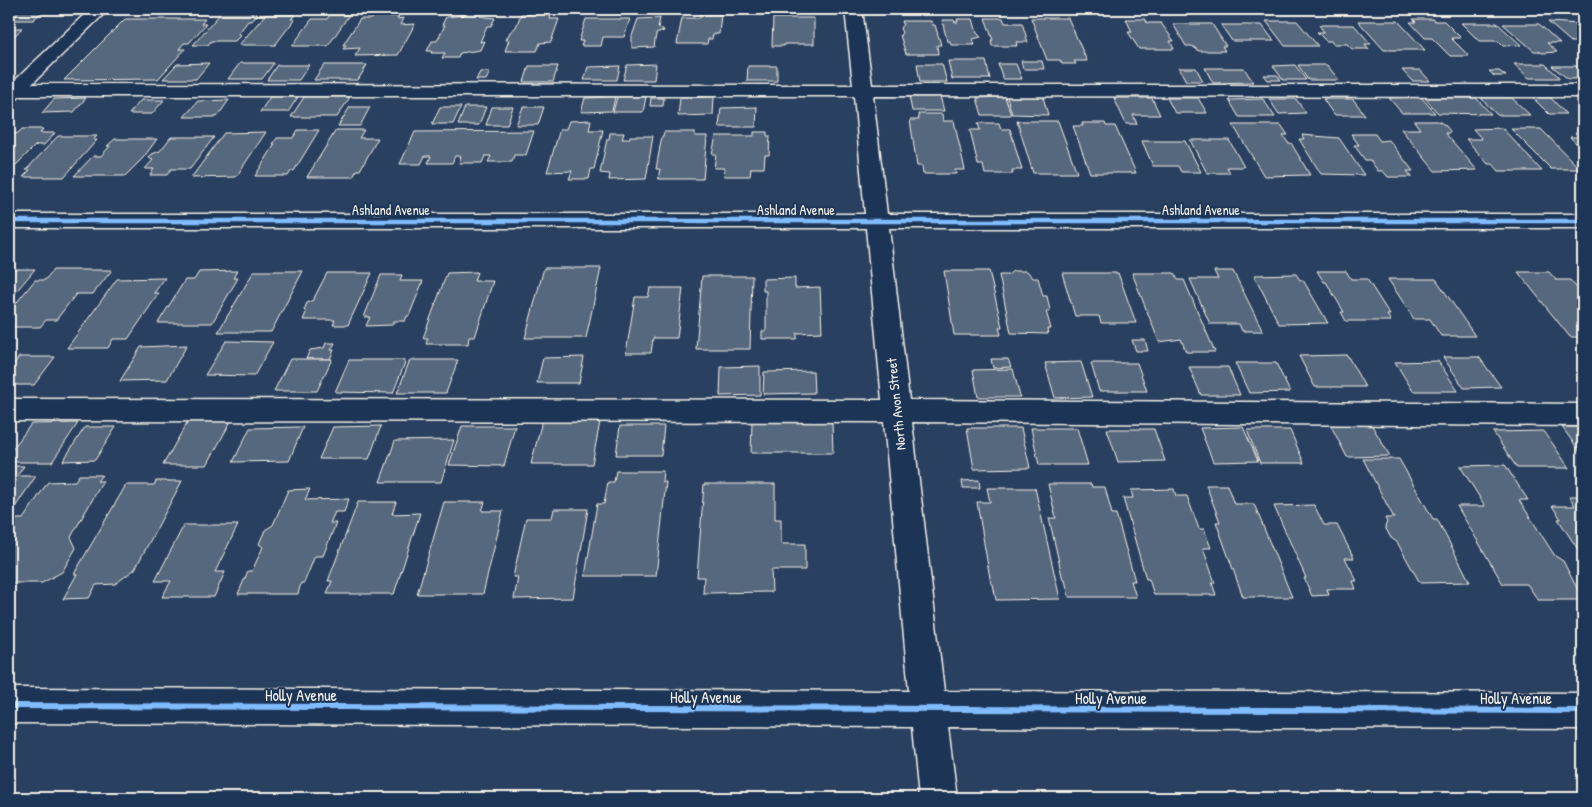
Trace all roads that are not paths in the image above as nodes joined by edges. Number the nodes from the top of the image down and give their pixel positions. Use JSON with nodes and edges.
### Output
{"nodes":[{"id":1,"x":100,"y":9,"type":"edge"},
{"id":2,"x":854,"y":9,"type":"edge"},
{"id":3,"x":862,"y":89,"type":"junction"},
{"id":4,"x":1583,"y":91,"type":"edge"},
{"id":5,"x":12,"y":93,"type":"edge"},
{"id":6,"x":9,"y":221,"type":"edge"},
{"id":7,"x":877,"y":221,"type":"junction"},
{"id":8,"x":1583,"y":222,"type":"edge"},
{"id":9,"x":9,"y":410,"type":"edge"},
{"id":10,"x":897,"y":411,"type":"junction"},
{"id":11,"x":1583,"y":415,"type":"edge"},
{"id":12,"x":9,"y":706,"type":"edge"},
{"id":13,"x":929,"y":710,"type":"junction"},
{"id":14,"x":1583,"y":711,"type":"edge"},
{"id":15,"x":938,"y":798,"type":"edge"}],
"edges":[{"from":1,"to":5,"type":"street"},
{"from":2,"to":3,"type":"street","name":"North Avon Street"},
{"from":3,"to":4,"type":"street"},
{"from":3,"to":5,"type":"street"},
{"from":3,"to":7,"type":"street","name":"North Avon Street"},
{"from":6,"to":7,"type":"street","name":"Ashland Avenue"},
{"from":7,"to":8,"type":"street","name":"Ashland Avenue"},
{"from":7,"to":10,"type":"street","name":"North Avon Street"},
{"from":9,"to":10,"type":"street"},
{"from":10,"to":11,"type":"street"},
{"from":10,"to":13,"type":"street","name":"North Avon Street"},
{"from":12,"to":13,"type":"street","name":"Holly Avenue"},
{"from":13,"to":14,"type":"street","name":"Holly Avenue"},
{"from":13,"to":15,"type":"street","name":"North Avon Street"}]}
